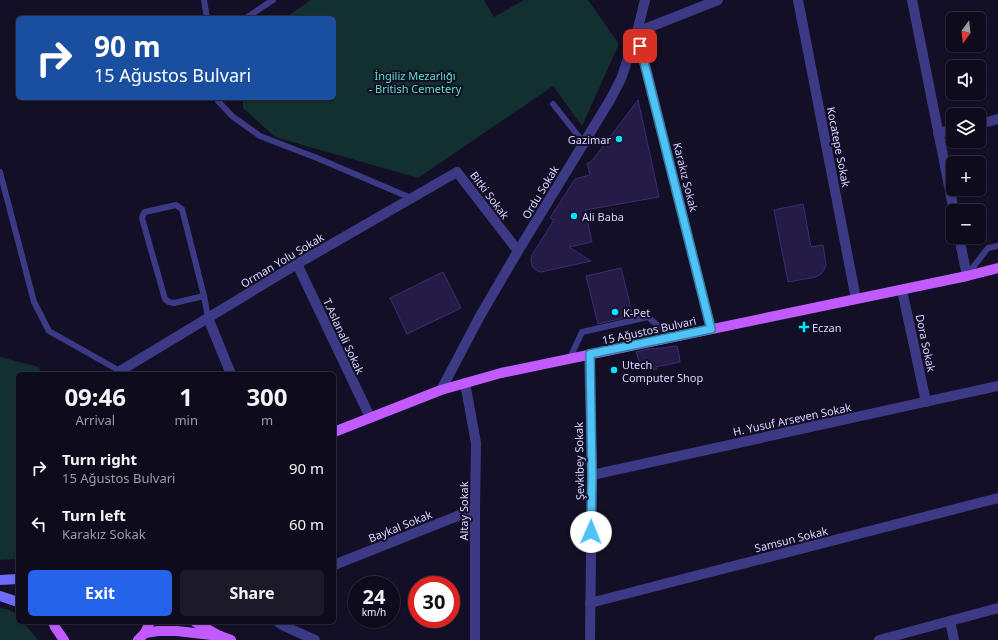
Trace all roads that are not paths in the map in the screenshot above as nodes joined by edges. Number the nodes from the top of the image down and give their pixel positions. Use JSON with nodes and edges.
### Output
{"nodes":[{"id":1,"x":204,"y":0,"type":"edge"},
{"id":2,"x":273,"y":0,"type":"edge"},
{"id":3,"x":645,"y":0,"type":"edge"},
{"id":4,"x":718,"y":0,"type":"edge"},
{"id":5,"x":798,"y":0,"type":"edge"},
{"id":6,"x":912,"y":0,"type":"edge"},
{"id":7,"x":207,"y":16,"type":"edge"},
{"id":8,"x":249,"y":16,"type":"edge"},
{"id":9,"x":637,"y":32,"type":"junction"},
{"id":10,"x":218,"y":100,"type":"edge"},
{"id":11,"x":553,"y":104,"type":"dead end"},
{"id":12,"x":998,"y":119,"type":"edge"},
{"id":13,"x":986,"y":122,"type":"edge"},
{"id":14,"x":946,"y":131,"type":"edge"},
{"id":15,"x":938,"y":133,"type":"junction"},
{"id":16,"x":584,"y":143,"type":"junction"},
{"id":17,"x":0,"y":172,"type":"edge"},
{"id":18,"x":458,"y":172,"type":"joint"},
{"id":19,"x":411,"y":198,"type":"junction"},
{"id":20,"x":953,"y":204,"type":"edge"},
{"id":21,"x":960,"y":244,"type":"edge"},
{"id":22,"x":998,"y":246,"type":"edge"},
{"id":23,"x":518,"y":251,"type":"junction"},
{"id":24,"x":297,"y":264,"type":"junction"},
{"id":25,"x":998,"y":268,"type":"edge"},
{"id":26,"x":967,"y":276,"type":"junction"},
{"id":27,"x":902,"y":290,"type":"junction"},
{"id":28,"x":204,"y":296,"type":"junction"},
{"id":29,"x":856,"y":299,"type":"junction"},
{"id":30,"x":208,"y":318,"type":"junction"},
{"id":31,"x":711,"y":329,"type":"junction"},
{"id":32,"x":671,"y":337,"type":"junction"},
{"id":33,"x":590,"y":354,"type":"junction"},
{"id":34,"x":570,"y":358,"type":"junction"},
{"id":35,"x":120,"y":372,"type":"edge"},
{"id":36,"x":230,"y":372,"type":"edge"},
{"id":37,"x":465,"y":382,"type":"junction"},
{"id":38,"x":998,"y":386,"type":"edge"},
{"id":39,"x":441,"y":390,"type":"junction"},
{"id":40,"x":926,"y":402,"type":"junction"},
{"id":41,"x":370,"y":417,"type":"junction"},
{"id":42,"x":336,"y":431,"type":"edge"},
{"id":43,"x":592,"y":475,"type":"junction"},
{"id":44,"x":998,"y":498,"type":"edge"},
{"id":45,"x":475,"y":509,"type":"junction"},
{"id":46,"x":336,"y":564,"type":"edge"},
{"id":47,"x":16,"y":579,"type":"edge"},
{"id":48,"x":0,"y":580,"type":"edge"},
{"id":49,"x":0,"y":596,"type":"edge"},
{"id":50,"x":16,"y":601,"type":"edge"},
{"id":51,"x":590,"y":603,"type":"junction"},
{"id":52,"x":998,"y":608,"type":"edge"},
{"id":53,"x":950,"y":621,"type":"junction"},
{"id":54,"x":52,"y":624,"type":"edge"},
{"id":55,"x":149,"y":624,"type":"edge"},
{"id":56,"x":199,"y":624,"type":"edge"},
{"id":57,"x":281,"y":624,"type":"edge"},
{"id":58,"x":142,"y":636,"type":"edge"},
{"id":59,"x":220,"y":636,"type":"junction"},
{"id":60,"x":64,"y":640,"type":"edge"},
{"id":61,"x":231,"y":640,"type":"edge"},
{"id":62,"x":315,"y":640,"type":"edge"},
{"id":63,"x":476,"y":640,"type":"edge"},
{"id":64,"x":590,"y":640,"type":"edge"},
{"id":65,"x":879,"y":640,"type":"edge"},
{"id":66,"x":954,"y":640,"type":"edge"}],
"edges":[{"from":1,"to":7,"type":"lane"},
{"from":2,"to":8,"type":"lane"},
{"from":3,"to":9,"type":"street","name":"Ordu Sokak"},
{"from":4,"to":9,"type":"street"},
{"from":5,"to":29,"type":"street","name":"Kocatepe Sokak"},
{"from":6,"to":15,"type":"street"},
{"from":9,"to":16,"type":"street","name":"Ordu Sokak"},
{"from":9,"to":31,"type":"street","name":"Karakız Sokak"},
{"from":10,"to":19,"type":"lane"},
{"from":11,"to":16,"type":"lane"},
{"from":12,"to":13,"type":"street"},
{"from":14,"to":15,"type":"street"},
{"from":15,"to":20,"type":"street"},
{"from":16,"to":23,"type":"street","name":"Ordu Sokak"},
{"from":17,"to":35,"type":"lane"},
{"from":18,"to":19,"type":"street","name":"Orman Yolu Sokak"},
{"from":18,"to":23,"type":"street","name":"Bitki Sokak"},
{"from":19,"to":24,"type":"street","name":"Orman Yolu Sokak"},
{"from":21,"to":26,"type":"street"},
{"from":22,"to":26,"type":"lane"},
{"from":23,"to":39,"type":"street","name":"Ordu Sokak"},
{"from":24,"to":30,"type":"street","name":"Orman Yolu Sokak"},
{"from":24,"to":41,"type":"street","name":"T.Aslanali Sokak"},
{"from":25,"to":26,"type":"main road","name":"15 Ağustos Bulvari"},
{"from":26,"to":27,"type":"main road","name":"15 Ağustos Bulvari"},
{"from":27,"to":29,"type":"main road","name":"15 Ağustos Bulvari"},
{"from":27,"to":40,"type":"street","name":"Dora Sokak"},
{"from":28,"to":28,"type":"lane"},
{"from":28,"to":30,"type":"lane"},
{"from":29,"to":31,"type":"main road","name":"15 Ağustos Bulvari"},
{"from":30,"to":35,"type":"street","name":"Orman Yolu Sokak"},
{"from":30,"to":36,"type":"street"},
{"from":31,"to":32,"type":"main road","name":"15 Ağustos Bulvari"},
{"from":32,"to":33,"type":"main road","name":"15 Ağustos Bulvari"},
{"from":32,"to":34,"type":"lane"},
{"from":33,"to":34,"type":"main road","name":"15 Ağustos Bulvari"},
{"from":33,"to":43,"type":"street","name":"Şevkibey Sokak"},
{"from":34,"to":37,"type":"main road","name":"15 Ağustos Bulvari"},
{"from":37,"to":39,"type":"main road","name":"15 Ağustos Bulvari"},
{"from":37,"to":45,"type":"street","name":"Altay Sokak"},
{"from":38,"to":40,"type":"street","name":"H. Yusuf Arseven Sokak"},
{"from":39,"to":41,"type":"main road","name":"15 Ağustos Bulvari"},
{"from":40,"to":43,"type":"street","name":"H. Yusuf Arseven Sokak"},
{"from":41,"to":42,"type":"main road","name":"15 Ağustos Bulvari"},
{"from":43,"to":51,"type":"street","name":"Şevkibey Sokak"},
{"from":44,"to":51,"type":"street","name":"Samsun Sokak"},
{"from":45,"to":46,"type":"street","name":"Baykal Sokak"},
{"from":45,"to":63,"type":"street","name":"Altay Sokak"},
{"from":47,"to":48,"type":"main road"},
{"from":49,"to":50,"type":"main road"},
{"from":51,"to":64,"type":"street","name":"Şevkibey Sokak"},
{"from":52,"to":53,"type":"street"},
{"from":53,"to":65,"type":"street"},
{"from":53,"to":66,"type":"street"},
{"from":54,"to":60,"type":"main road"},
{"from":55,"to":58,"type":"main road"},
{"from":56,"to":59,"type":"main road"},
{"from":57,"to":62,"type":"street"},
{"from":58,"to":59,"type":"main road"},
{"from":59,"to":61,"type":"main road"}]}
